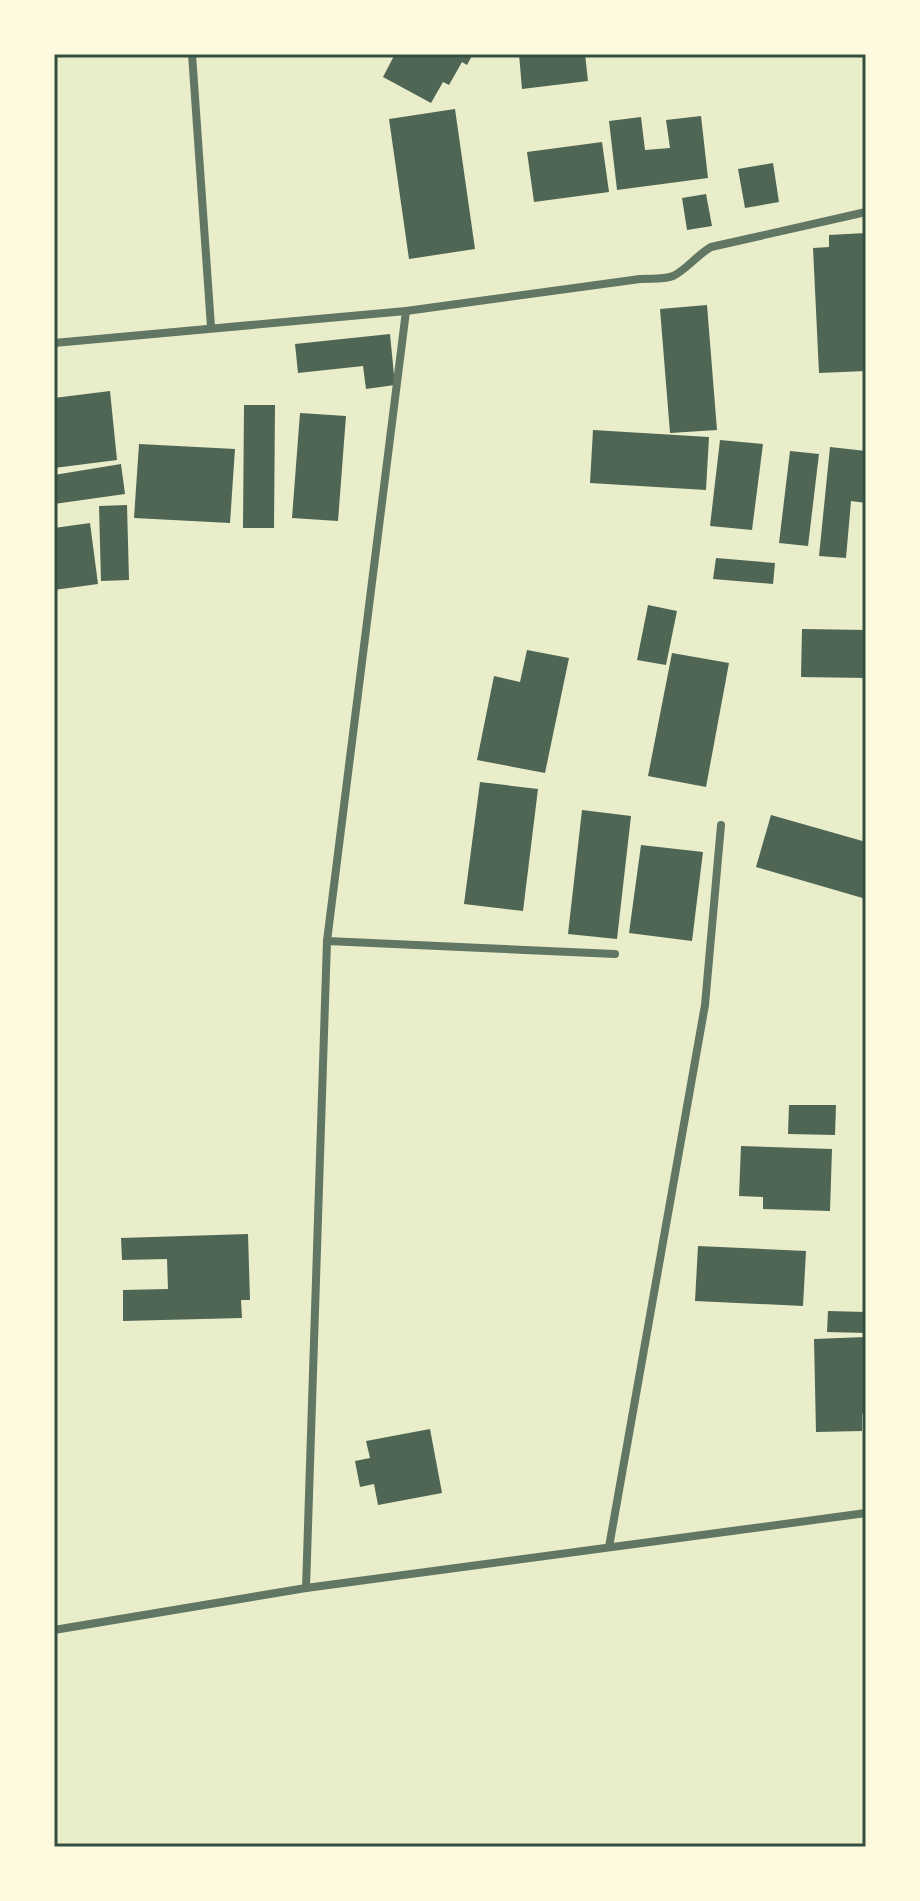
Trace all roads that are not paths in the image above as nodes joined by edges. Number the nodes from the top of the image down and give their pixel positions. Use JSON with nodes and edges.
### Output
{"nodes":[{"id":1,"x":192,"y":54,"type":"edge"},
{"id":2,"x":866,"y":212,"type":"edge"},
{"id":3,"x":406,"y":311,"type":"junction"},
{"id":4,"x":211,"y":327,"type":"junction"},
{"id":5,"x":54,"y":343,"type":"edge"},
{"id":6,"x":721,"y":825,"type":"dead end"},
{"id":7,"x":327,"y":941,"type":"junction"},
{"id":8,"x":615,"y":954,"type":"dead end"},
{"id":9,"x":866,"y":1513,"type":"edge"},
{"id":10,"x":609,"y":1547,"type":"junction"},
{"id":11,"x":306,"y":1588,"type":"junction"},
{"id":12,"x":54,"y":1630,"type":"edge"}],
"edges":[{"from":1,"to":4,"type":"street"},
{"from":2,"to":3,"type":"street"},
{"from":3,"to":4,"type":"street"},
{"from":3,"to":7,"type":"street"},
{"from":4,"to":5,"type":"street"},
{"from":6,"to":10,"type":"street"},
{"from":7,"to":8,"type":"street"},
{"from":7,"to":11,"type":"street"},
{"from":9,"to":10,"type":"street"},
{"from":10,"to":11,"type":"street"},
{"from":11,"to":12,"type":"street"}]}
